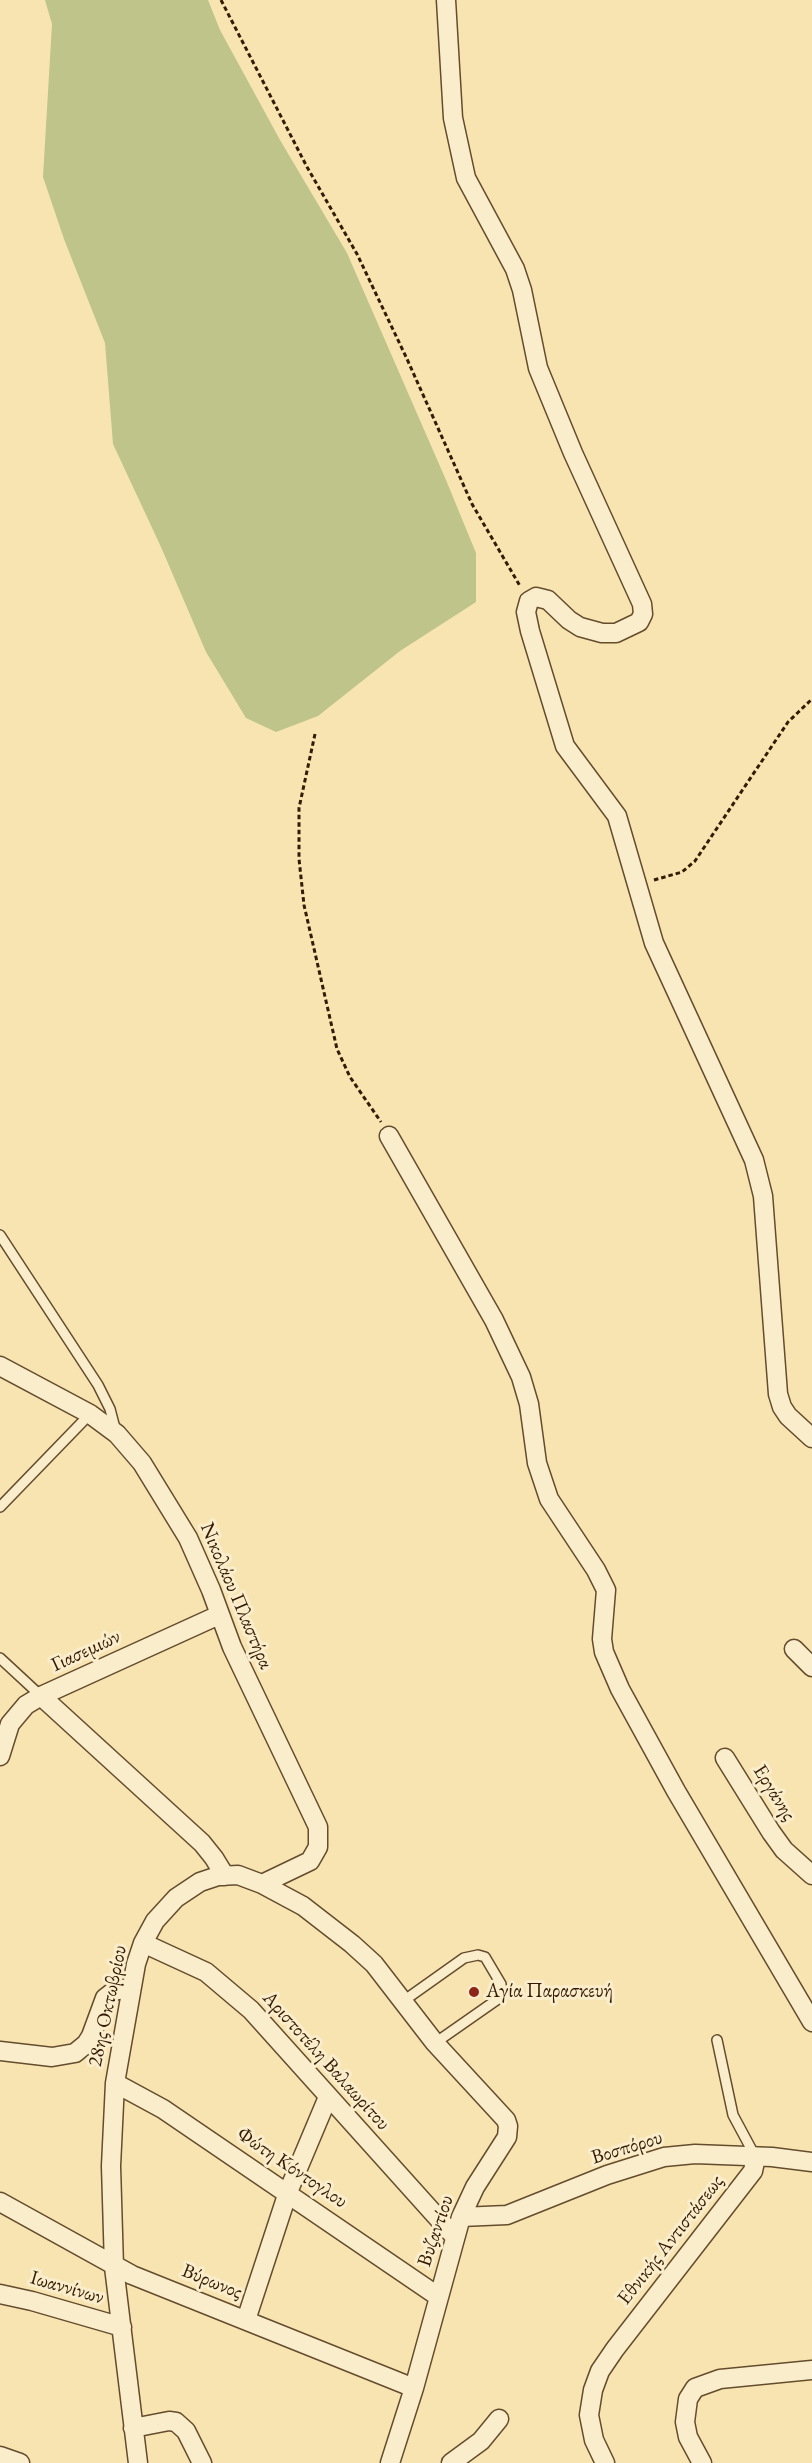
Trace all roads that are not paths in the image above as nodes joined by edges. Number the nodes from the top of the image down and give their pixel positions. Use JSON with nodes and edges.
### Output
{"nodes":[{"id":1,"x":446,"y":0,"type":"edge"},
{"id":2,"x":389,"y":1136,"type":"road end"},
{"id":3,"x":0,"y":1235,"type":"edge"},
{"id":4,"x":0,"y":1366,"type":"edge"},
{"id":5,"x":90,"y":1414,"type":"junction"},
{"id":6,"x":117,"y":1434,"type":"junction"},
{"id":7,"x":812,"y":1438,"type":"edge"},
{"id":8,"x":0,"y":1507,"type":"edge"},
{"id":9,"x":219,"y":1615,"type":"junction"},
{"id":10,"x":794,"y":1649,"type":"dead end"},
{"id":11,"x":0,"y":1658,"type":"edge"},
{"id":12,"x":812,"y":1667,"type":"edge"},
{"id":13,"x":41,"y":1696,"type":"junction"},
{"id":14,"x":0,"y":1756,"type":"edge"},
{"id":15,"x":725,"y":1758,"type":"dead end"},
{"id":16,"x":812,"y":1875,"type":"edge"},
{"id":17,"x":225,"y":1876,"type":"junction"},
{"id":18,"x":262,"y":1884,"type":"junction"},
{"id":19,"x":143,"y":1943,"type":"junction"},
{"id":20,"x":132,"y":1987,"type":"junction"},
{"id":21,"x":402,"y":2002,"type":"junction"},
{"id":22,"x":812,"y":2022,"type":"edge"},
{"id":23,"x":717,"y":2040,"type":"dead end"},
{"id":24,"x":435,"y":2043,"type":"junction"},
{"id":25,"x":0,"y":2051,"type":"edge"},
{"id":26,"x":116,"y":2083,"type":"junction"},
{"id":27,"x":328,"y":2097,"type":"junction"},
{"id":28,"x":756,"y":2157,"type":"junction"},
{"id":29,"x":812,"y":2162,"type":"edge"},
{"id":30,"x":288,"y":2192,"type":"junction"},
{"id":31,"x":0,"y":2202,"type":"edge"},
{"id":32,"x":460,"y":2217,"type":"junction"},
{"id":33,"x":454,"y":2236,"type":"junction"},
{"id":34,"x":114,"y":2267,"type":"junction"},
{"id":35,"x":0,"y":2294,"type":"edge"},
{"id":36,"x":439,"y":2297,"type":"junction"},
{"id":37,"x":246,"y":2320,"type":"junction"},
{"id":38,"x":123,"y":2327,"type":"junction"},
{"id":39,"x":812,"y":2370,"type":"edge"},
{"id":40,"x":414,"y":2388,"type":"junction"},
{"id":41,"x":499,"y":2419,"type":"dead end"},
{"id":42,"x":133,"y":2428,"type":"junction"},
{"id":43,"x":0,"y":2456,"type":"edge"},
{"id":44,"x":20,"y":2463,"type":"edge"},
{"id":45,"x":138,"y":2463,"type":"edge"},
{"id":46,"x":202,"y":2463,"type":"edge"},
{"id":47,"x":390,"y":2463,"type":"edge"},
{"id":48,"x":451,"y":2463,"type":"edge"},
{"id":49,"x":605,"y":2463,"type":"edge"},
{"id":50,"x":702,"y":2463,"type":"edge"}],
"edges":[{"from":1,"to":7,"type":"street"},
{"from":2,"to":22,"type":"street"},
{"from":3,"to":6,"type":"lane"},
{"from":4,"to":5,"type":"street","name":"Νικολάου Πλαστήρα"},
{"from":5,"to":6,"type":"street","name":"Νικολάου Πλαστήρα"},
{"from":5,"to":8,"type":"lane"},
{"from":6,"to":9,"type":"street","name":"Νικολάου Πλαστήρα"},
{"from":9,"to":13,"type":"street","name":"Γιασεμιών"},
{"from":9,"to":18,"type":"street","name":"Νικολάου Πλαστήρα"},
{"from":10,"to":12,"type":"street"},
{"from":11,"to":13,"type":"lane"},
{"from":13,"to":14,"type":"street","name":"Γιασεμιών"},
{"from":13,"to":17,"type":"street"},
{"from":15,"to":16,"type":"street","name":"Εργάνης"},
{"from":17,"to":18,"type":"street","name":"28ης Οκτωβρίου"},
{"from":17,"to":19,"type":"street","name":"28ης Οκτωβρίου"},
{"from":18,"to":21,"type":"street","name":"28ης Οκτωβρίου"},
{"from":19,"to":20,"type":"street","name":"28ης Οκτωβρίου"},
{"from":19,"to":27,"type":"street","name":"Αριστοτέλη Βαλαωρίτου"},
{"from":20,"to":25,"type":"street"},
{"from":20,"to":26,"type":"street","name":"28ης Οκτωβρίου"},
{"from":21,"to":24,"type":"street","name":"28ης Οκτωβρίου"},
{"from":21,"to":24,"type":"lane"},
{"from":23,"to":28,"type":"lane"},
{"from":24,"to":32,"type":"street","name":"Βυζαντίου"},
{"from":26,"to":30,"type":"street","name":"Φώτη Κόντογλου"},
{"from":26,"to":34,"type":"street","name":"28ης Οκτωβρίου"},
{"from":27,"to":30,"type":"street"},
{"from":27,"to":33,"type":"street","name":"Αριστοτέλη Βαλαωρίτου"},
{"from":28,"to":29,"type":"street","name":"Βοσπόρου"},
{"from":28,"to":32,"type":"street","name":"Βοσπόρου"},
{"from":28,"to":49,"type":"street","name":"Εθνικής Αντιστάσεως"},
{"from":30,"to":36,"type":"street","name":"Φώτη Κόντογλου"},
{"from":30,"to":37,"type":"street"},
{"from":31,"to":34,"type":"street","name":"Βύρωνος"},
{"from":32,"to":33,"type":"street","name":"Βυζαντίου"},
{"from":33,"to":36,"type":"street","name":"Βυζαντίου"},
{"from":34,"to":37,"type":"street","name":"Βύρωνος"},
{"from":34,"to":38,"type":"street","name":"28ης Οκτωβρίου"},
{"from":35,"to":38,"type":"street","name":"Ιωαννίνων"},
{"from":36,"to":40,"type":"street","name":"Βυζαντίου"},
{"from":37,"to":40,"type":"street","name":"Βύρωνος"},
{"from":38,"to":42,"type":"street","name":"28ης Οκτωβρίου"},
{"from":39,"to":50,"type":"street"},
{"from":40,"to":47,"type":"street","name":"Βυζαντίου"},
{"from":41,"to":48,"type":"street"},
{"from":42,"to":45,"type":"street","name":"28ης Οκτωβρίου"},
{"from":42,"to":46,"type":"street"},
{"from":43,"to":44,"type":"street"}]}
